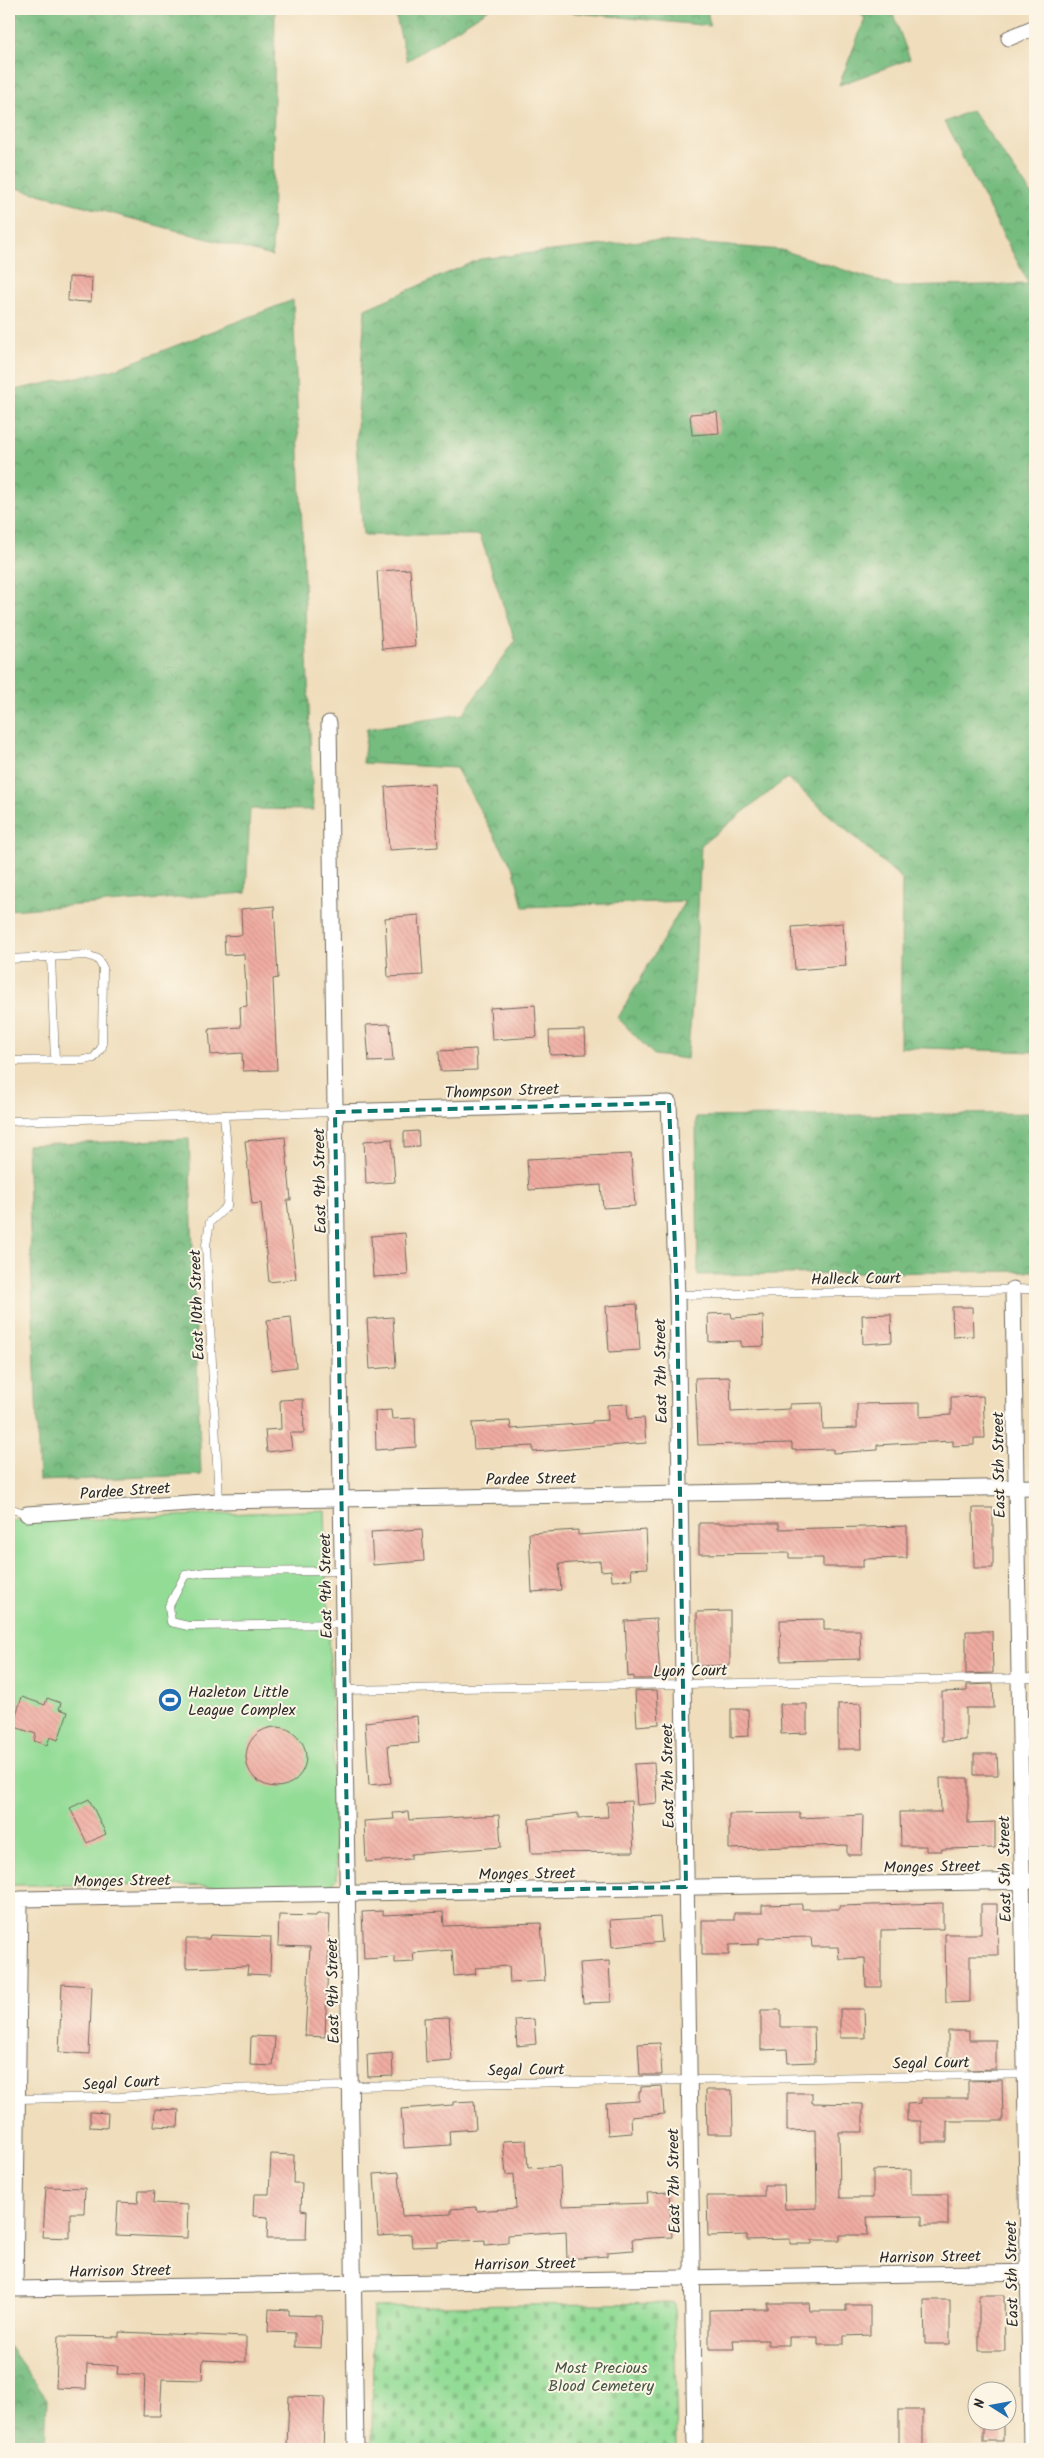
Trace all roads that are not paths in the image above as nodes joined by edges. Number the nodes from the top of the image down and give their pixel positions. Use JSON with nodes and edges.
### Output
{"nodes":[{"id":1,"x":1035,"y":27,"type":"edge"},
{"id":2,"x":1009,"y":38,"type":"dead end"},
{"id":3,"x":329,"y":723,"type":"dead end"},
{"id":4,"x":51,"y":956,"type":"junction"},
{"id":5,"x":9,"y":959,"type":"edge"},
{"id":6,"x":9,"y":1061,"type":"edge"},
{"id":7,"x":55,"y":1061,"type":"junction"},
{"id":8,"x":669,"y":1103,"type":"joint"},
{"id":9,"x":335,"y":1112,"type":"junction"},
{"id":10,"x":224,"y":1115,"type":"junction"},
{"id":11,"x":9,"y":1121,"type":"edge"},
{"id":12,"x":1013,"y":1289,"type":"junction"},
{"id":13,"x":1035,"y":1289,"type":"edge"},
{"id":14,"x":677,"y":1295,"type":"junction"},
{"id":15,"x":1035,"y":1487,"type":"edge"},
{"id":16,"x":1016,"y":1488,"type":"junction"},
{"id":17,"x":680,"y":1493,"type":"junction"},
{"id":18,"x":341,"y":1499,"type":"junction"},
{"id":19,"x":219,"y":1501,"type":"junction"},
{"id":20,"x":9,"y":1508,"type":"edge"},
{"id":21,"x":27,"y":1514,"type":"joint"},
{"id":22,"x":342,"y":1571,"type":"junction"},
{"id":23,"x":343,"y":1624,"type":"junction"},
{"id":24,"x":1019,"y":1678,"type":"junction"},
{"id":25,"x":1035,"y":1678,"type":"edge"},
{"id":26,"x":683,"y":1684,"type":"junction"},
{"id":27,"x":344,"y":1690,"type":"junction"},
{"id":28,"x":1029,"y":1881,"type":"edge"},
{"id":29,"x":686,"y":1887,"type":"junction"},
{"id":30,"x":348,"y":1893,"type":"junction"},
{"id":31,"x":1030,"y":2074,"type":"edge"},
{"id":32,"x":689,"y":2080,"type":"junction"},
{"id":33,"x":351,"y":2086,"type":"junction"},
{"id":34,"x":17,"y":2098,"type":"junction"},
{"id":35,"x":1032,"y":2272,"type":"edge"},
{"id":36,"x":692,"y":2278,"type":"junction"},
{"id":37,"x":354,"y":2284,"type":"junction"},
{"id":38,"x":356,"y":2449,"type":"edge"},
{"id":39,"x":695,"y":2449,"type":"edge"},
{"id":40,"x":1031,"y":2449,"type":"edge"}],
"edges":[{"from":1,"to":2,"type":"street"},
{"from":3,"to":9,"type":"street","name":"East 9th Street"},
{"from":4,"to":5,"type":"lane"},
{"from":4,"to":7,"type":"lane"},
{"from":4,"to":7,"type":"lane"},
{"from":6,"to":7,"type":"lane"},
{"from":8,"to":9,"type":"street","name":"Thompson Street"},
{"from":8,"to":14,"type":"street","name":"East 7th Street"},
{"from":9,"to":10,"type":"lane"},
{"from":9,"to":18,"type":"street","name":"East 9th Street"},
{"from":10,"to":11,"type":"lane"},
{"from":10,"to":19,"type":"lane","name":"East 10th Street"},
{"from":12,"to":13,"type":"lane","name":"Halleck Court"},
{"from":12,"to":14,"type":"lane","name":"Halleck Court"},
{"from":12,"to":16,"type":"street","name":"East 5th Street"},
{"from":14,"to":17,"type":"street","name":"East 7th Street"},
{"from":15,"to":16,"type":"street","name":"Pardee Street"},
{"from":16,"to":17,"type":"street","name":"Pardee Street"},
{"from":16,"to":24,"type":"street","name":"East 5th Street"},
{"from":17,"to":18,"type":"street","name":"Pardee Street"},
{"from":17,"to":26,"type":"street","name":"East 7th Street"},
{"from":18,"to":19,"type":"street","name":"Pardee Street"},
{"from":18,"to":22,"type":"street","name":"East 9th Street"},
{"from":19,"to":21,"type":"street","name":"Pardee Street"},
{"from":20,"to":21,"type":"lane"},
{"from":22,"to":23,"type":"street","name":"East 9th Street"},
{"from":22,"to":23,"type":"lane"},
{"from":23,"to":27,"type":"street","name":"East 9th Street"},
{"from":24,"to":25,"type":"lane","name":"Lyon Court"},
{"from":24,"to":26,"type":"lane","name":"Lyon Court"},
{"from":24,"to":28,"type":"street","name":"East 5th Street"},
{"from":26,"to":27,"type":"lane","name":"Lyon Court"},
{"from":26,"to":29,"type":"street","name":"East 7th Street"},
{"from":27,"to":30,"type":"street","name":"East 9th Street"},
{"from":28,"to":29,"type":"street","name":"Monges Street"},
{"from":28,"to":31,"type":"street","name":"East 5th Street"},
{"from":29,"to":30,"type":"street","name":"Monges Street"},
{"from":29,"to":32,"type":"street","name":"East 7th Street"},
{"from":30,"to":33,"type":"street","name":"East 9th Street"},
{"from":30,"to":34,"type":"street","name":"Monges Street"},
{"from":31,"to":32,"type":"lane","name":"Segal Court"},
{"from":31,"to":35,"type":"street","name":"East 5th Street"},
{"from":32,"to":33,"type":"lane","name":"Segal Court"},
{"from":32,"to":36,"type":"street","name":"East 7th Street"},
{"from":33,"to":34,"type":"lane","name":"Segal Court"},
{"from":33,"to":37,"type":"street","name":"East 9th Street"},
{"from":34,"to":37,"type":"street","name":"Harrison Street"},
{"from":35,"to":36,"type":"street","name":"Harrison Street"},
{"from":35,"to":40,"type":"street","name":"East 5th Street"},
{"from":36,"to":37,"type":"street","name":"Harrison Street"},
{"from":36,"to":39,"type":"street","name":"East 7th Street"},
{"from":37,"to":38,"type":"street","name":"East 9th Street"}]}
